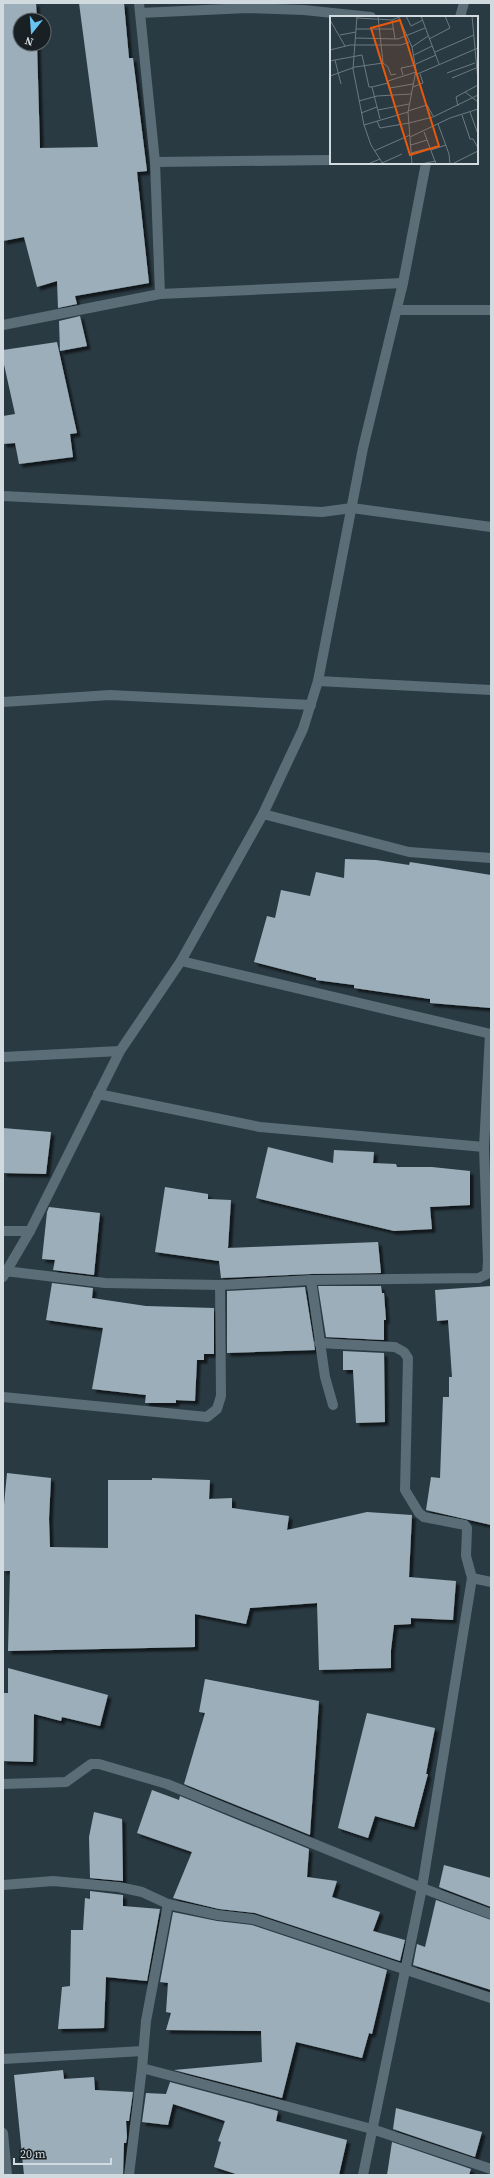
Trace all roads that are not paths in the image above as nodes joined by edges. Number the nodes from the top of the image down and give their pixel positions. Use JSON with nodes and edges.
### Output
{"nodes":[{"id":1,"x":464,"y":3,"type":"edge"},
{"id":2,"x":140,"y":8,"type":"edge"},
{"id":3,"x":361,"y":16,"type":"edge"},
{"id":4,"x":460,"y":16,"type":"edge"},
{"id":5,"x":330,"y":160,"type":"edge"},
{"id":6,"x":155,"y":162,"type":"junction"},
{"id":7,"x":426,"y":164,"type":"edge"},
{"id":8,"x":403,"y":283,"type":"junction"},
{"id":9,"x":160,"y":294,"type":"junction"},
{"id":10,"x":397,"y":310,"type":"junction"},
{"id":11,"x":491,"y":310,"type":"edge"},
{"id":12,"x":3,"y":325,"type":"edge"},
{"id":13,"x":3,"y":496,"type":"edge"},
{"id":14,"x":352,"y":508,"type":"junction"},
{"id":15,"x":491,"y":527,"type":"edge"},
{"id":16,"x":318,"y":681,"type":"junction"},
{"id":17,"x":491,"y":690,"type":"edge"},
{"id":18,"x":3,"y":702,"type":"edge"},
{"id":19,"x":311,"y":705,"type":"junction"},
{"id":20,"x":263,"y":814,"type":"junction"},
{"id":21,"x":491,"y":858,"type":"edge"},
{"id":22,"x":181,"y":961,"type":"junction"},
{"id":23,"x":491,"y":1034,"type":"edge"},
{"id":24,"x":120,"y":1051,"type":"junction"},
{"id":25,"x":3,"y":1057,"type":"edge"},
{"id":26,"x":98,"y":1094,"type":"junction"},
{"id":27,"x":484,"y":1147,"type":"junction"},
{"id":28,"x":3,"y":1231,"type":"edge"},
{"id":29,"x":30,"y":1231,"type":"junction"},
{"id":30,"x":488,"y":1232,"type":"edge"},
{"id":31,"x":4,"y":1274,"type":"edge"},
{"id":32,"x":311,"y":1280,"type":"junction"},
{"id":33,"x":220,"y":1285,"type":"junction"},
{"id":34,"x":320,"y":1343,"type":"junction"},
{"id":35,"x":3,"y":1398,"type":"edge"},
{"id":36,"x":333,"y":1405,"type":"dead end"},
{"id":37,"x":472,"y":1578,"type":"junction"},
{"id":38,"x":491,"y":1582,"type":"edge"},
{"id":39,"x":3,"y":1784,"type":"edge"},
{"id":40,"x":3,"y":1885,"type":"edge"},
{"id":41,"x":422,"y":1888,"type":"junction"},
{"id":42,"x":168,"y":1904,"type":"junction"},
{"id":43,"x":491,"y":1914,"type":"edge"},
{"id":44,"x":405,"y":1970,"type":"junction"},
{"id":45,"x":491,"y":1998,"type":"edge"},
{"id":46,"x":143,"y":2051,"type":"junction"},
{"id":47,"x":3,"y":2059,"type":"edge"},
{"id":48,"x":142,"y":2068,"type":"junction"},
{"id":49,"x":372,"y":2129,"type":"junction"},
{"id":50,"x":3,"y":2133,"type":"edge"},
{"id":51,"x":491,"y":2169,"type":"edge"},
{"id":52,"x":7,"y":2175,"type":"edge"},
{"id":53,"x":129,"y":2175,"type":"edge"},
{"id":54,"x":363,"y":2175,"type":"edge"}],
"edges":[{"from":1,"to":4,"type":"street"},
{"from":2,"to":3,"type":"street"},
{"from":2,"to":6,"type":"street"},
{"from":5,"to":6,"type":"street"},
{"from":6,"to":9,"type":"street"},
{"from":7,"to":8,"type":"street"},
{"from":8,"to":9,"type":"street"},
{"from":8,"to":10,"type":"street"},
{"from":9,"to":12,"type":"street"},
{"from":10,"to":11,"type":"street"},
{"from":10,"to":14,"type":"street"},
{"from":13,"to":14,"type":"street"},
{"from":14,"to":15,"type":"street"},
{"from":14,"to":16,"type":"street"},
{"from":16,"to":17,"type":"street"},
{"from":16,"to":19,"type":"street"},
{"from":18,"to":19,"type":"street"},
{"from":19,"to":20,"type":"street"},
{"from":20,"to":21,"type":"street"},
{"from":20,"to":22,"type":"street"},
{"from":22,"to":23,"type":"street"},
{"from":22,"to":24,"type":"street"},
{"from":23,"to":27,"type":"street"},
{"from":24,"to":25,"type":"street"},
{"from":24,"to":26,"type":"street"},
{"from":26,"to":27,"type":"street"},
{"from":26,"to":29,"type":"street"},
{"from":27,"to":30,"type":"street"},
{"from":28,"to":29,"type":"street"},
{"from":29,"to":31,"type":"street"},
{"from":30,"to":32,"type":"street"},
{"from":31,"to":33,"type":"street"},
{"from":32,"to":33,"type":"street"},
{"from":32,"to":34,"type":"street"},
{"from":33,"to":35,"type":"street"},
{"from":34,"to":36,"type":"street"},
{"from":34,"to":37,"type":"street"},
{"from":37,"to":38,"type":"street"},
{"from":37,"to":41,"type":"street"},
{"from":39,"to":41,"type":"street"},
{"from":40,"to":42,"type":"street"},
{"from":41,"to":43,"type":"street"},
{"from":41,"to":44,"type":"street"},
{"from":42,"to":44,"type":"street"},
{"from":42,"to":46,"type":"street"},
{"from":44,"to":45,"type":"street"},
{"from":44,"to":49,"type":"street"},
{"from":46,"to":47,"type":"street"},
{"from":46,"to":48,"type":"street"},
{"from":48,"to":49,"type":"street"},
{"from":48,"to":53,"type":"street"},
{"from":49,"to":51,"type":"street"},
{"from":49,"to":54,"type":"street"},
{"from":50,"to":52,"type":"street"}]}
